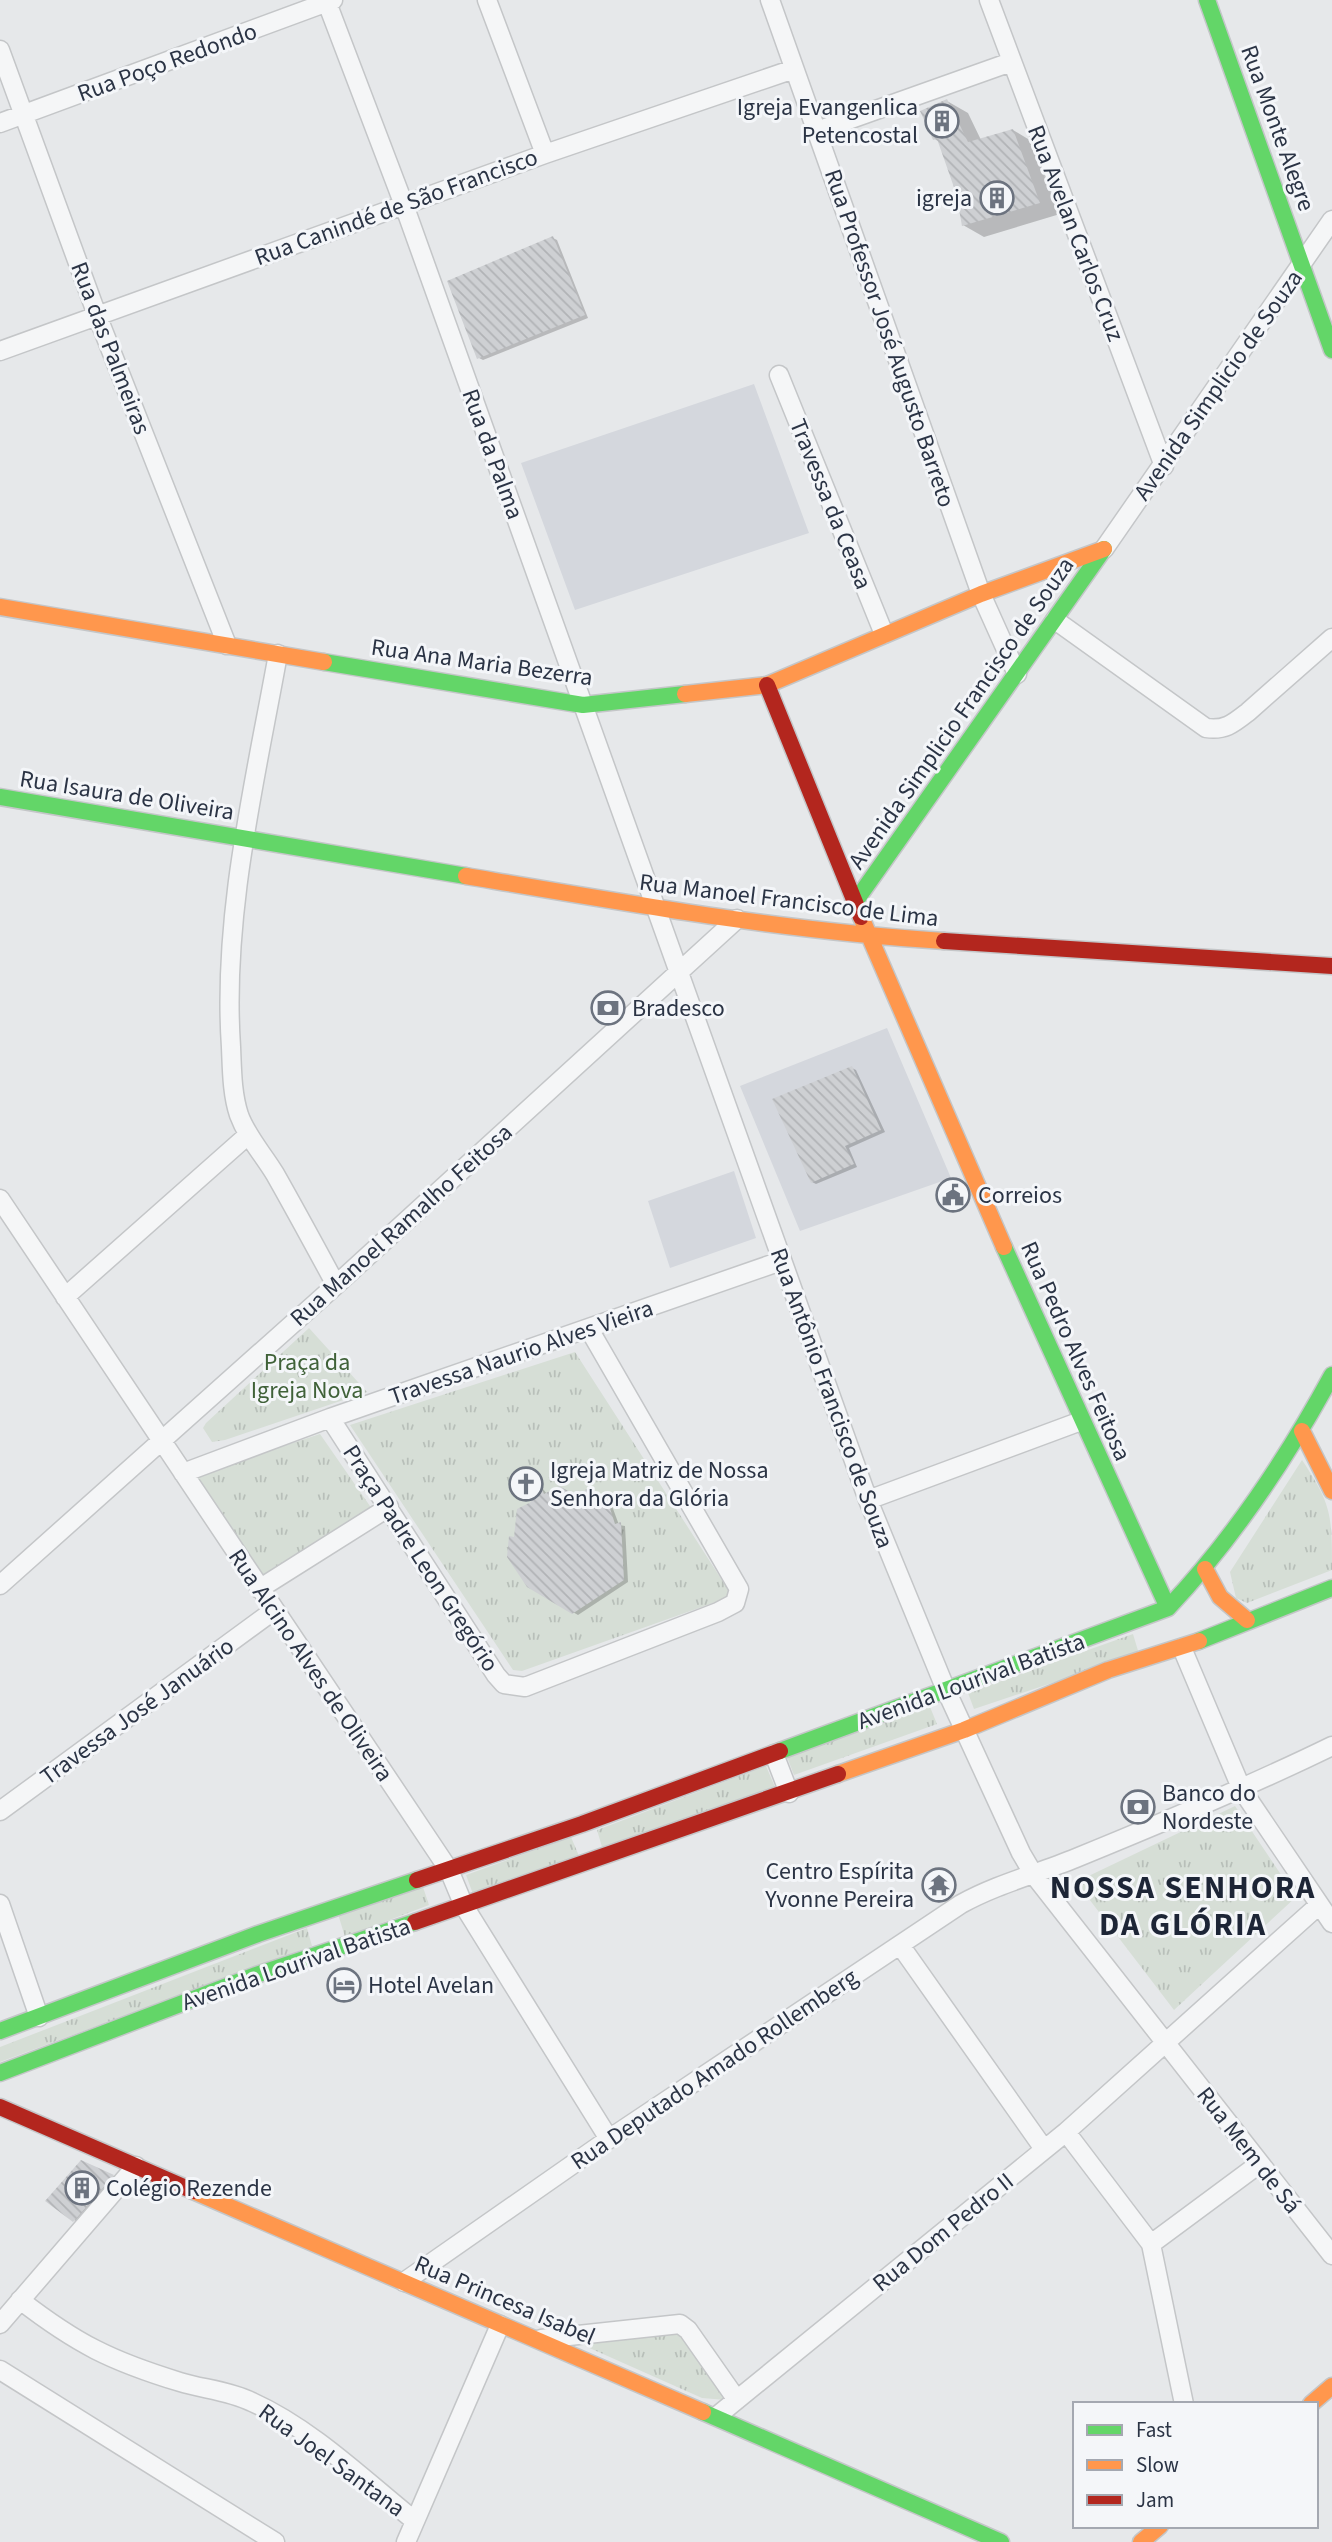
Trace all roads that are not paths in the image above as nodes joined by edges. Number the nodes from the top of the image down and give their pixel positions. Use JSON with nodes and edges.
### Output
{"nodes":[{"id":1,"x":487,"y":0,"type":"edge"},
{"id":2,"x":770,"y":0,"type":"edge"},
{"id":3,"x":989,"y":0,"type":"edge"},
{"id":4,"x":1207,"y":0,"type":"edge"},
{"id":5,"x":329,"y":1,"type":"edge"},
{"id":6,"x":0,"y":50,"type":"edge"},
{"id":7,"x":1010,"y":62,"type":"junction"},
{"id":8,"x":794,"y":69,"type":"junction"},
{"id":9,"x":24,"y":115,"type":"junction"},
{"id":10,"x":0,"y":123,"type":"edge"},
{"id":11,"x":817,"y":131,"type":"junction"},
{"id":12,"x":545,"y":154,"type":"junction"},
{"id":13,"x":404,"y":205,"type":"junction"},
{"id":14,"x":1332,"y":220,"type":"edge"},
{"id":15,"x":1303,"y":263,"type":"junction"},
{"id":16,"x":97,"y":315,"type":"junction"},
{"id":17,"x":1332,"y":349,"type":"edge"},
{"id":18,"x":0,"y":351,"type":"edge"},
{"id":19,"x":779,"y":375,"type":"dead end"},
{"id":20,"x":1164,"y":466,"type":"junction"},
{"id":21,"x":1104,"y":549,"type":"junction"},
{"id":22,"x":981,"y":594,"type":"junction"},
{"id":23,"x":0,"y":607,"type":"edge"},
{"id":24,"x":1055,"y":620,"type":"junction"},
{"id":25,"x":884,"y":634,"type":"junction"},
{"id":26,"x":1332,"y":638,"type":"edge"},
{"id":27,"x":227,"y":645,"type":"junction"},
{"id":28,"x":278,"y":654,"type":"junction"},
{"id":29,"x":1017,"y":674,"type":"junction"},
{"id":30,"x":767,"y":685,"type":"junction"},
{"id":31,"x":583,"y":705,"type":"junction"},
{"id":32,"x":0,"y":797,"type":"edge"},
{"id":33,"x":246,"y":837,"type":"junction"},
{"id":34,"x":855,"y":902,"type":"junction"},
{"id":35,"x":658,"y":909,"type":"junction"},
{"id":36,"x":737,"y":919,"type":"junction"},
{"id":37,"x":868,"y":936,"type":"junction"},
{"id":38,"x":1332,"y":966,"type":"edge"},
{"id":39,"x":680,"y":971,"type":"junction"},
{"id":40,"x":248,"y":1135,"type":"junction"},
{"id":41,"x":0,"y":1199,"type":"edge"},
{"id":42,"x":781,"y":1261,"type":"junction"},
{"id":43,"x":336,"y":1285,"type":"junction"},
{"id":44,"x":65,"y":1297,"type":"junction"},
{"id":45,"x":589,"y":1329,"type":"junction"},
{"id":46,"x":1332,"y":1375,"type":"edge"},
{"id":47,"x":330,"y":1418,"type":"junction"},
{"id":48,"x":1081,"y":1421,"type":"junction"},
{"id":49,"x":1302,"y":1431,"type":"junction"},
{"id":50,"x":161,"y":1441,"type":"junction"},
{"id":51,"x":183,"y":1473,"type":"junction"},
{"id":52,"x":1332,"y":1491,"type":"edge"},
{"id":53,"x":868,"y":1500,"type":"junction"},
{"id":54,"x":389,"y":1507,"type":"junction"},
{"id":55,"x":1205,"y":1569,"type":"junction"},
{"id":56,"x":0,"y":1585,"type":"edge"},
{"id":57,"x":1332,"y":1588,"type":"edge"},
{"id":58,"x":259,"y":1589,"type":"junction"},
{"id":59,"x":1168,"y":1608,"type":"junction"},
{"id":60,"x":273,"y":1611,"type":"junction"},
{"id":61,"x":1247,"y":1620,"type":"junction"},
{"id":62,"x":1182,"y":1648,"type":"junction"},
{"id":63,"x":946,"y":1690,"type":"junction"},
{"id":64,"x":964,"y":1730,"type":"junction"},
{"id":65,"x":1332,"y":1746,"type":"edge"},
{"id":66,"x":774,"y":1754,"type":"junction"},
{"id":67,"x":1242,"y":1790,"type":"junction"},
{"id":68,"x":789,"y":1793,"type":"junction"},
{"id":69,"x":0,"y":1811,"type":"edge"},
{"id":70,"x":588,"y":1842,"type":"junction"},
{"id":71,"x":449,"y":1870,"type":"junction"},
{"id":72,"x":1034,"y":1875,"type":"junction"},
{"id":73,"x":0,"y":1904,"type":"edge"},
{"id":74,"x":1319,"y":1905,"type":"junction"},
{"id":75,"x":464,"y":1906,"type":"junction"},
{"id":76,"x":1332,"y":1923,"type":"edge"},
{"id":77,"x":900,"y":1945,"type":"junction"},
{"id":78,"x":39,"y":2017,"type":"junction"},
{"id":79,"x":0,"y":2031,"type":"edge"},
{"id":80,"x":1166,"y":2044,"type":"junction"},
{"id":81,"x":0,"y":2073,"type":"edge"},
{"id":82,"x":0,"y":2107,"type":"edge"},
{"id":83,"x":1066,"y":2132,"type":"junction"},
{"id":84,"x":609,"y":2139,"type":"junction"},
{"id":85,"x":1044,"y":2149,"type":"junction"},
{"id":86,"x":1259,"y":2164,"type":"junction"},
{"id":87,"x":136,"y":2166,"type":"junction"},
{"id":88,"x":1151,"y":2244,"type":"junction"},
{"id":89,"x":1332,"y":2255,"type":"edge"},
{"id":90,"x":404,"y":2282,"type":"junction"},
{"id":91,"x":20,"y":2300,"type":"junction"},
{"id":92,"x":0,"y":2324,"type":"edge"},
{"id":93,"x":500,"y":2325,"type":"junction"},
{"id":94,"x":538,"y":2340,"type":"junction"},
{"id":95,"x":0,"y":2370,"type":"edge"},
{"id":96,"x":1332,"y":2386,"type":"edge"},
{"id":97,"x":737,"y":2400,"type":"junction"},
{"id":98,"x":1184,"y":2402,"type":"edge"},
{"id":99,"x":1313,"y":2402,"type":"edge"},
{"id":100,"x":717,"y":2416,"type":"junction"},
{"id":101,"x":415,"y":2521,"type":"junction"},
{"id":102,"x":1158,"y":2528,"type":"edge"},
{"id":103,"x":995,"y":2540,"type":"edge"},
{"id":104,"x":275,"y":2542,"type":"edge"},
{"id":105,"x":406,"y":2542,"type":"edge"},
{"id":106,"x":1141,"y":2542,"type":"edge"}],
"edges":[{"from":1,"to":12,"type":"street"},
{"from":2,"to":8,"type":"street","name":"Rua Professor José Augusto Barreto"},
{"from":3,"to":7,"type":"street","name":"Rua Avelan Carlos Cruz"},
{"from":4,"to":15,"type":"main road","name":"Rua Monte Alegre"},
{"from":5,"to":9,"type":"street","name":"Rua Poço Redondo"},
{"from":5,"to":13,"type":"street","name":"Rua da Palma"},
{"from":6,"to":9,"type":"street","name":"Rua das Palmeiras"},
{"from":7,"to":11,"type":"street"},
{"from":7,"to":20,"type":"street","name":"Rua Avelan Carlos Cruz"},
{"from":8,"to":11,"type":"street","name":"Rua Professor José Augusto Barreto"},
{"from":8,"to":12,"type":"street","name":"Rua Canindé de São Francisco"},
{"from":9,"to":10,"type":"street","name":"Rua Poço Redondo"},
{"from":9,"to":16,"type":"street","name":"Rua das Palmeiras"},
{"from":11,"to":22,"type":"street","name":"Rua Professor José Augusto Barreto"},
{"from":12,"to":13,"type":"street","name":"Rua Canindé de São Francisco"},
{"from":13,"to":16,"type":"street","name":"Rua Canindé de São Francisco"},
{"from":13,"to":31,"type":"street","name":"Rua da Palma"},
{"from":14,"to":15,"type":"street","name":"Avenida Simplicio de Souza"},
{"from":15,"to":17,"type":"main road","name":"Rua Monte Alegre"},
{"from":15,"to":20,"type":"street","name":"Avenida Simplicio de Souza"},
{"from":16,"to":18,"type":"street","name":"Rua Canindé de São Francisco"},
{"from":16,"to":27,"type":"street","name":"Rua das Palmeiras"},
{"from":19,"to":25,"type":"street","name":"Travessa da Ceasa"},
{"from":20,"to":21,"type":"street","name":"Avenida Simplicio de Souza"},
{"from":21,"to":22,"type":"main road","name":"Rua Ana Maria Bezerra"},
{"from":21,"to":24,"type":"main road","name":"Avenida Simplicio Francisco de Souza"},
{"from":22,"to":25,"type":"main road","name":"Rua Ana Maria Bezerra"},
{"from":22,"to":29,"type":"street","name":"Rua Professor José Augusto Barreto"},
{"from":23,"to":27,"type":"main road","name":"Rua Ana Maria Bezerra"},
{"from":24,"to":26,"type":"street"},
{"from":24,"to":29,"type":"main road","name":"Avenida Simplicio Francisco de Souza"},
{"from":25,"to":30,"type":"main road","name":"Rua Ana Maria Bezerra"},
{"from":27,"to":28,"type":"main road","name":"Rua Ana Maria Bezerra"},
{"from":28,"to":31,"type":"main road","name":"Rua Ana Maria Bezerra"},
{"from":28,"to":33,"type":"street"},
{"from":29,"to":34,"type":"main road","name":"Avenida Simplicio Francisco de Souza"},
{"from":30,"to":31,"type":"main road","name":"Rua Ana Maria Bezerra"},
{"from":30,"to":34,"type":"main road","name":"Rua Pedro Alves Feitosa"},
{"from":31,"to":35,"type":"street","name":"Rua da Palma"},
{"from":32,"to":33,"type":"main road","name":"Rua Isaura de Oliveira"},
{"from":33,"to":35,"type":"main road","name":"Rua Manoel Francisco de Lima"},
{"from":33,"to":40,"type":"street"},
{"from":34,"to":37,"type":"main road","name":"Rua Pedro Alves Feitosa"},
{"from":35,"to":36,"type":"main road","name":"Rua Manoel Francisco de Lima"},
{"from":35,"to":39,"type":"street","name":"Rua Antônio Francisco de Souza"},
{"from":36,"to":37,"type":"main road","name":"Rua Manoel Francisco de Lima"},
{"from":36,"to":39,"type":"street","name":"Rua Manoel Ramalho Feitosa"},
{"from":37,"to":38,"type":"main road","name":"Rua Manoel Francisco de Lima"},
{"from":37,"to":48,"type":"main road","name":"Rua Pedro Alves Feitosa"},
{"from":39,"to":42,"type":"street","name":"Rua Antônio Francisco de Souza"},
{"from":39,"to":43,"type":"street","name":"Rua Manoel Ramalho Feitosa"},
{"from":40,"to":43,"type":"street"},
{"from":40,"to":44,"type":"street"},
{"from":41,"to":44,"type":"street","name":"Rua Alcino Alves de Oliveira"},
{"from":42,"to":45,"type":"street","name":"Travessa Naurio Alves Vieira"},
{"from":42,"to":53,"type":"street","name":"Rua Antônio Francisco de Souza"},
{"from":43,"to":50,"type":"street","name":"Rua Manoel Ramalho Feitosa"},
{"from":44,"to":50,"type":"street","name":"Rua Alcino Alves de Oliveira"},
{"from":45,"to":47,"type":"street","name":"Travessa Naurio Alves Vieira"},
{"from":45,"to":54,"type":"street","name":"Praça Padre Leon Gregório"},
{"from":46,"to":49,"type":"main road"},
{"from":47,"to":51,"type":"street","name":"Travessa Naurio Alves Vieira"},
{"from":47,"to":54,"type":"street","name":"Praça Padre Leon Gregório"},
{"from":48,"to":53,"type":"street"},
{"from":48,"to":59,"type":"main road","name":"Rua Pedro Alves Feitosa"},
{"from":49,"to":52,"type":"main road"},
{"from":49,"to":55,"type":"main road"},
{"from":50,"to":51,"type":"street","name":"Rua Alcino Alves de Oliveira"},
{"from":50,"to":56,"type":"street","name":"Rua Manoel Ramalho Feitosa"},
{"from":51,"to":58,"type":"street","name":"Rua Alcino Alves de Oliveira"},
{"from":53,"to":63,"type":"street","name":"Rua Antônio Francisco de Souza"},
{"from":54,"to":58,"type":"street"},
{"from":55,"to":59,"type":"main road"},
{"from":55,"to":61,"type":"main road"},
{"from":57,"to":61,"type":"main road","name":"Avenida Lourival Batista"},
{"from":58,"to":60,"type":"street","name":"Rua Alcino Alves de Oliveira"},
{"from":59,"to":63,"type":"main road","name":"Avenida Lourival Batista"},
{"from":60,"to":69,"type":"street","name":"Travessa José Januário"},
{"from":60,"to":71,"type":"street","name":"Rua Alcino Alves de Oliveira"},
{"from":61,"to":62,"type":"main road","name":"Avenida Lourival Batista"},
{"from":62,"to":64,"type":"main road","name":"Avenida Lourival Batista"},
{"from":62,"to":67,"type":"street"},
{"from":63,"to":64,"type":"street","name":"Rua Antônio Francisco de Souza"},
{"from":63,"to":66,"type":"main road","name":"Avenida Lourival Batista"},
{"from":64,"to":68,"type":"main road","name":"Avenida Lourival Batista"},
{"from":64,"to":72,"type":"street","name":"Rua Antônio Francisco de Souza"},
{"from":65,"to":67,"type":"street","name":"Rua Deputado Amado Rollemberg"},
{"from":66,"to":68,"type":"street"},
{"from":66,"to":70,"type":"main road","name":"Avenida Lourival Batista"},
{"from":67,"to":72,"type":"street","name":"Rua Deputado Amado Rollemberg"},
{"from":67,"to":74,"type":"street"},
{"from":68,"to":70,"type":"main road","name":"Avenida Lourival Batista"},
{"from":70,"to":71,"type":"main road","name":"Avenida Lourival Batista"},
{"from":70,"to":75,"type":"main road","name":"Avenida Lourival Batista"},
{"from":71,"to":75,"type":"street","name":"Rua Alcino Alves de Oliveira"},
{"from":71,"to":78,"type":"main road","name":"Avenida Lourival Batista"},
{"from":72,"to":77,"type":"street","name":"Rua Deputado Amado Rollemberg"},
{"from":72,"to":80,"type":"street","name":"Rua Mem de Sá"},
{"from":73,"to":78,"type":"street"},
{"from":74,"to":76,"type":"street"},
{"from":74,"to":80,"type":"street","name":"Rua Dom Pedro II"},
{"from":75,"to":81,"type":"main road","name":"Avenida Lourival Batista"},
{"from":75,"to":84,"type":"street","name":"Rua Alcino Alves de Oliveira"},
{"from":77,"to":84,"type":"street","name":"Rua Deputado Amado Rollemberg"},
{"from":77,"to":85,"type":"street"},
{"from":78,"to":79,"type":"main road","name":"Avenida Lourival Batista"},
{"from":80,"to":83,"type":"street","name":"Rua Dom Pedro II"},
{"from":80,"to":86,"type":"street","name":"Rua Mem de Sá"},
{"from":82,"to":87,"type":"main road","name":"Rua Princesa Isabel"},
{"from":83,"to":85,"type":"street","name":"Rua Dom Pedro II"},
{"from":83,"to":88,"type":"street"},
{"from":84,"to":90,"type":"street","name":"Rua Deputado Amado Rollemberg"},
{"from":85,"to":97,"type":"street","name":"Rua Dom Pedro II"},
{"from":86,"to":88,"type":"street"},
{"from":86,"to":89,"type":"street","name":"Rua Mem de Sá"},
{"from":87,"to":90,"type":"main road","name":"Rua Princesa Isabel"},
{"from":87,"to":91,"type":"street"},
{"from":88,"to":98,"type":"street"},
{"from":90,"to":93,"type":"main road","name":"Rua Princesa Isabel"},
{"from":91,"to":92,"type":"street"},
{"from":91,"to":101,"type":"street","name":"Rua Joel Santana"},
{"from":93,"to":94,"type":"main road","name":"Rua Princesa Isabel"},
{"from":93,"to":101,"type":"street"},
{"from":94,"to":97,"type":"street"},
{"from":94,"to":100,"type":"main road","name":"Rua Princesa Isabel"},
{"from":95,"to":104,"type":"street"},
{"from":96,"to":99,"type":"main road"},
{"from":97,"to":100,"type":"street","name":"Rua Dom Pedro II"},
{"from":100,"to":103,"type":"main road","name":"Rua Princesa Isabel"},
{"from":101,"to":105,"type":"street"},
{"from":102,"to":106,"type":"main road"}]}
